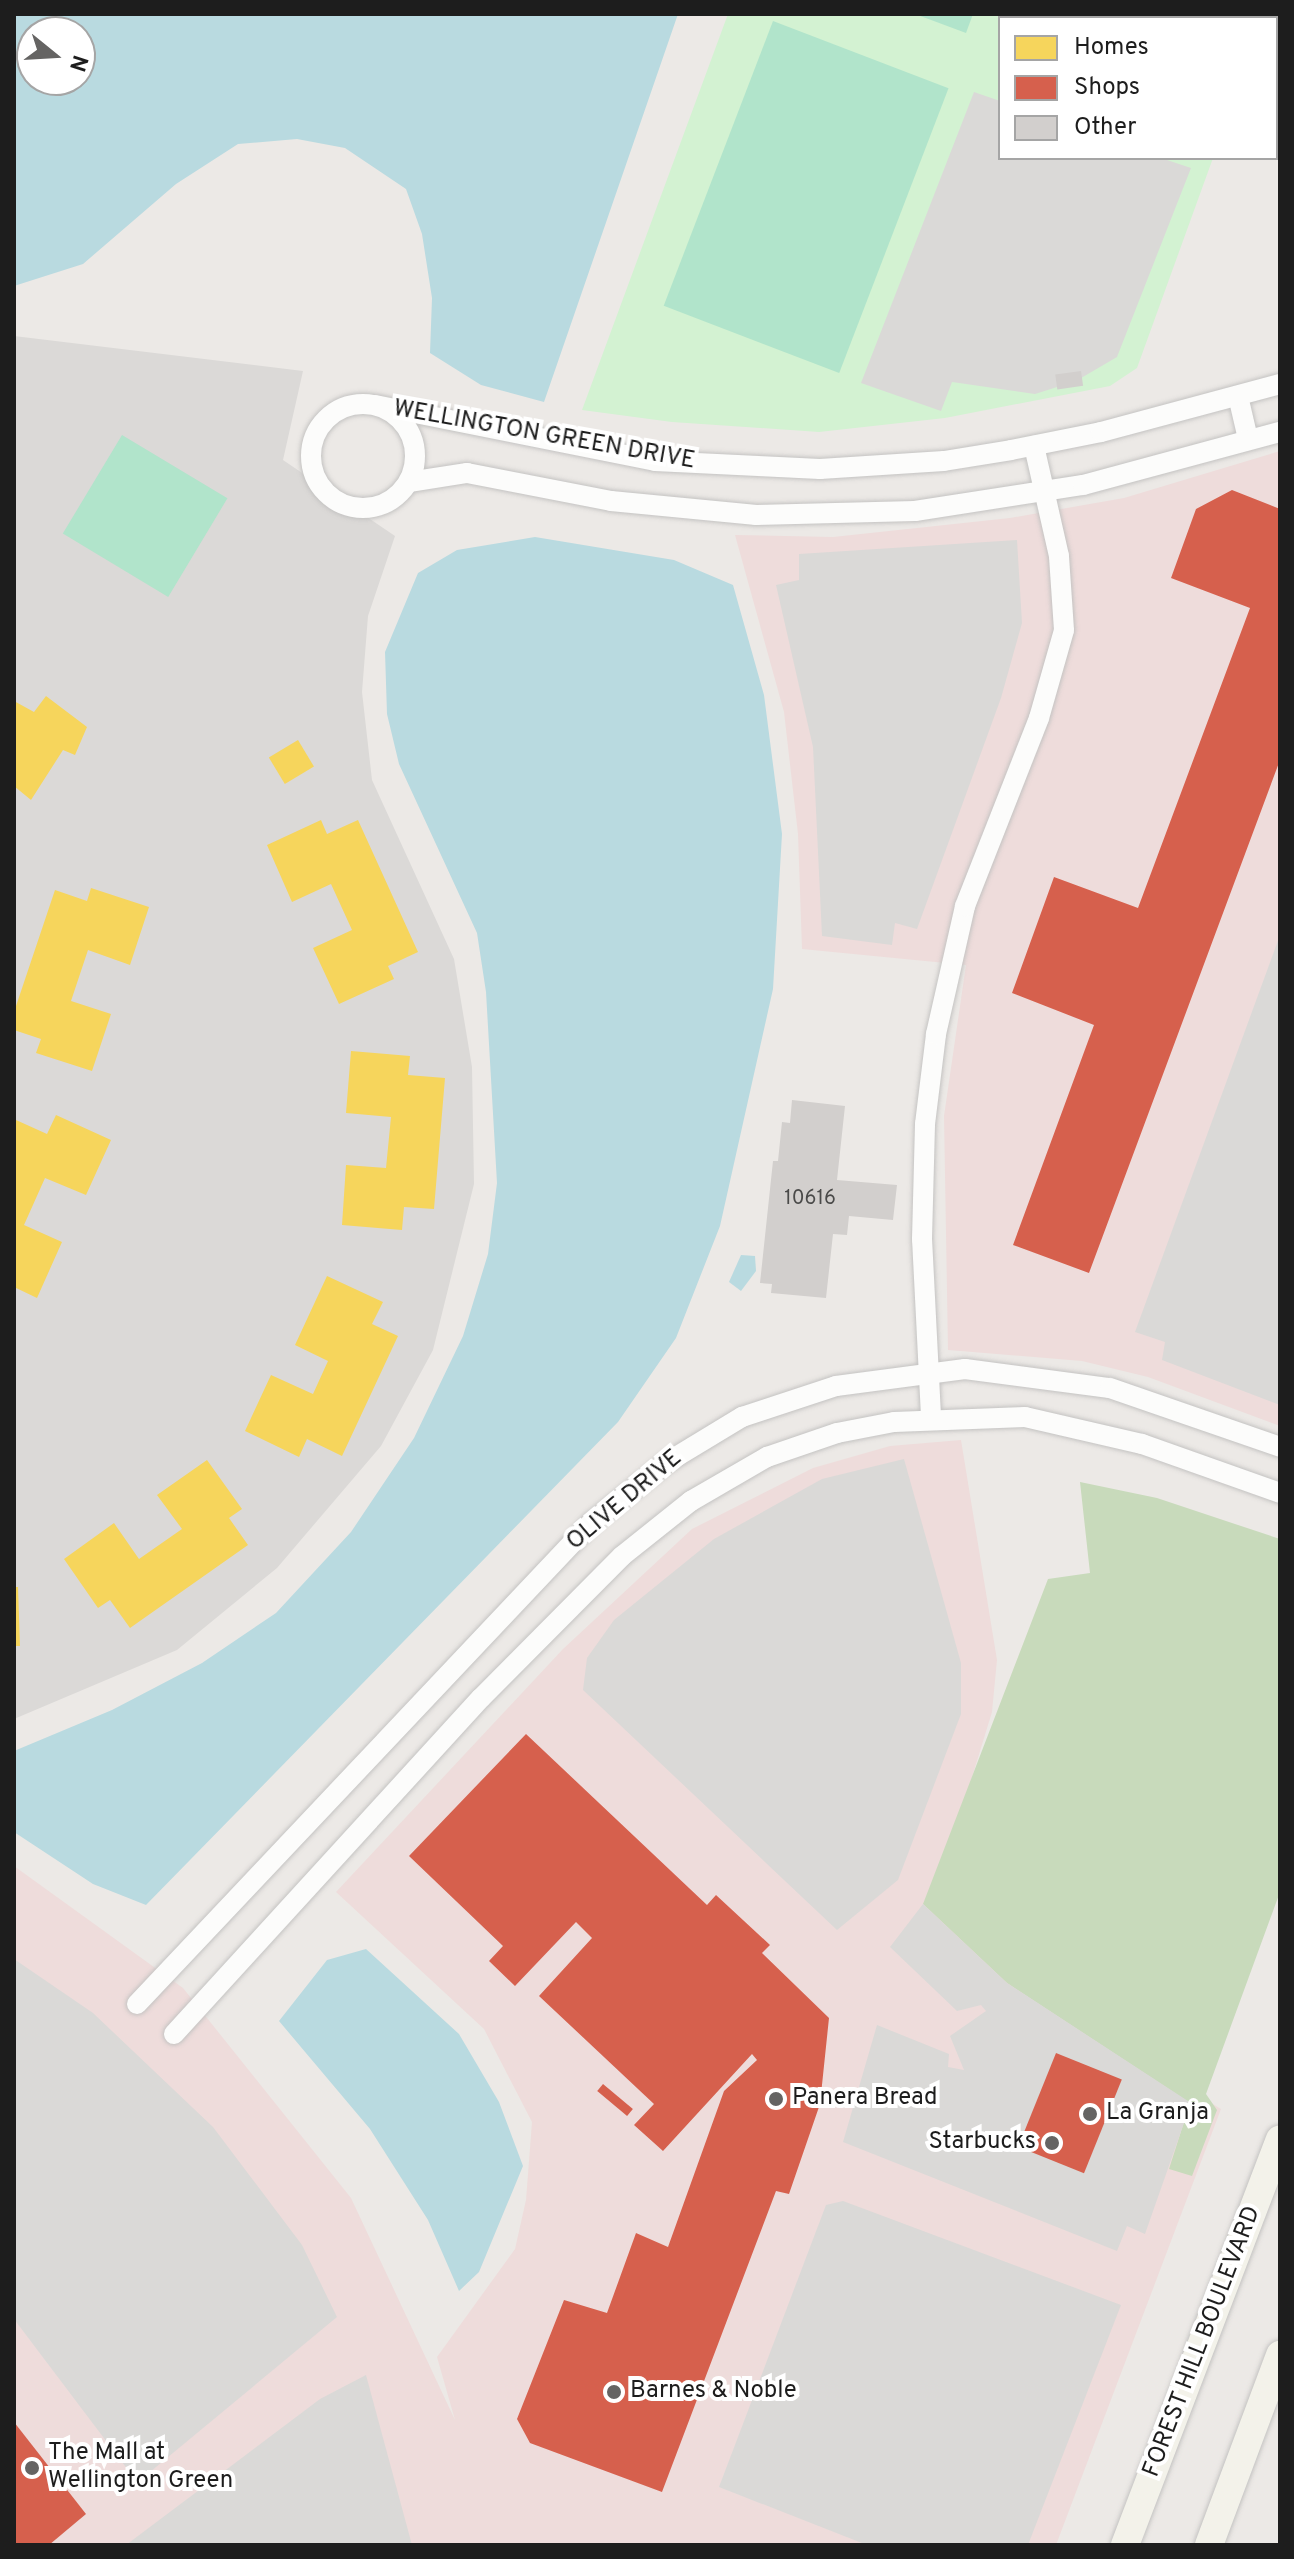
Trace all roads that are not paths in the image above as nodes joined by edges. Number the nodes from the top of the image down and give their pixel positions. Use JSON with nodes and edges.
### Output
{"nodes":[{"id":1,"x":1280,"y":384,"type":"edge"},
{"id":2,"x":1238,"y":396,"type":"junction"},
{"id":3,"x":375,"y":405,"type":"junction"},
{"id":4,"x":1280,"y":432,"type":"edge"},
{"id":5,"x":1248,"y":439,"type":"junction"},
{"id":6,"x":1034,"y":446,"type":"junction"},
{"id":7,"x":409,"y":482,"type":"junction"},
{"id":8,"x":1045,"y":491,"type":"junction"},
{"id":9,"x":928,"y":1371,"type":"junction"},
{"id":10,"x":931,"y":1416,"type":"junction"},
{"id":11,"x":1280,"y":1447,"type":"edge"},
{"id":12,"x":1280,"y":1493,"type":"edge"},
{"id":13,"x":137,"y":2004,"type":"dead end"},
{"id":14,"x":174,"y":2034,"type":"dead end"},
{"id":15,"x":1280,"y":2140,"type":"edge"},
{"id":16,"x":1280,"y":2355,"type":"edge"},
{"id":17,"x":1125,"y":2545,"type":"edge"},
{"id":18,"x":1209,"y":2545,"type":"edge"}],
"edges":[{"from":1,"to":2,"type":"street","name":"WELLINGTON GREEN DRIVE"},
{"from":2,"to":5,"type":"street"},
{"from":2,"to":6,"type":"street","name":"WELLINGTON GREEN DRIVE"},
{"from":3,"to":6,"type":"street","name":"WELLINGTON GREEN DRIVE"},
{"from":3,"to":7,"type":"street"},
{"from":3,"to":7,"type":"street"},
{"from":4,"to":5,"type":"street","name":"WELLINGTON GREEN DRIVE"},
{"from":5,"to":8,"type":"street","name":"WELLINGTON GREEN DRIVE"},
{"from":6,"to":8,"type":"street"},
{"from":7,"to":8,"type":"street","name":"WELLINGTON GREEN DRIVE"},
{"from":8,"to":9,"type":"street"},
{"from":9,"to":10,"type":"street"},
{"from":9,"to":11,"type":"street","name":"OLIVE DRIVE"},
{"from":9,"to":13,"type":"street","name":"OLIVE DRIVE"},
{"from":10,"to":12,"type":"street","name":"OLIVE DRIVE"},
{"from":10,"to":14,"type":"street","name":"OLIVE DRIVE"},
{"from":15,"to":17,"type":"main road","name":"FOREST HILL BOULEVARD"},
{"from":16,"to":18,"type":"main road"}]}
